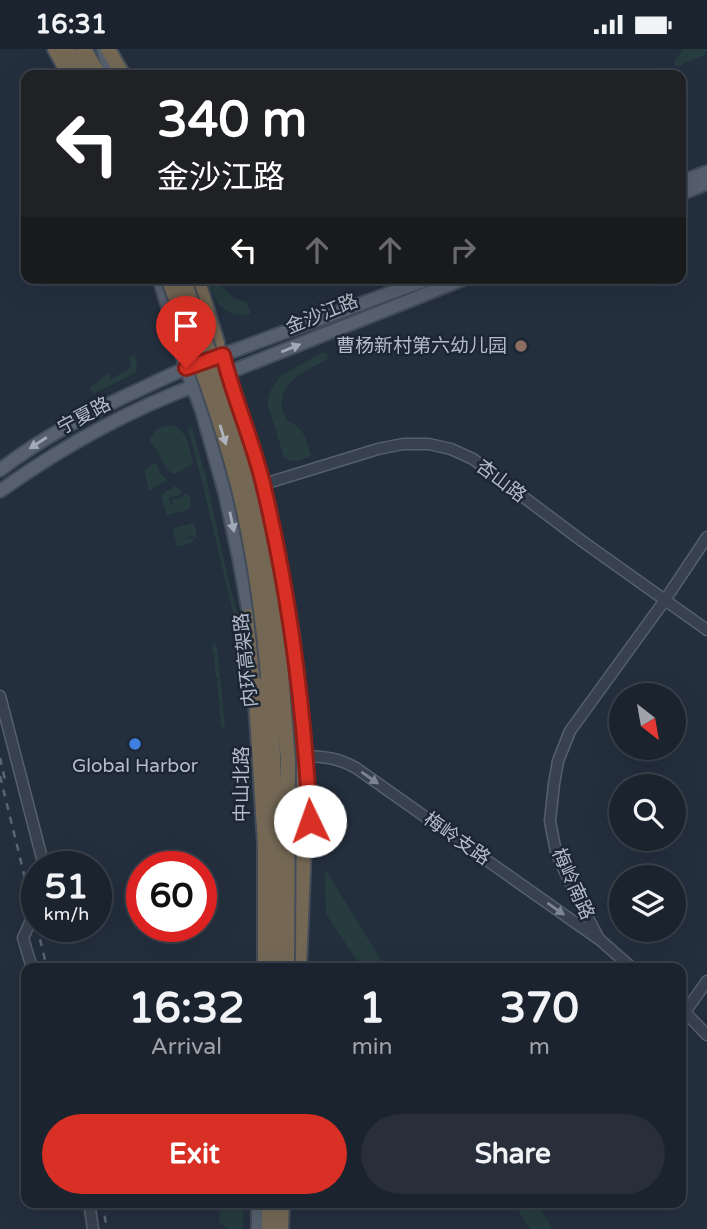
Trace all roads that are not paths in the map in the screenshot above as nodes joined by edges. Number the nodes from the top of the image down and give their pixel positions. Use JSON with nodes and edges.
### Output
{"nodes":[{"id":1,"x":55,"y":49,"type":"edge"},
{"id":2,"x":61,"y":49,"type":"edge"},
{"id":3,"x":68,"y":49,"type":"edge"},
{"id":4,"x":83,"y":49,"type":"edge"},
{"id":5,"x":94,"y":49,"type":"edge"},
{"id":6,"x":103,"y":49,"type":"edge"},
{"id":7,"x":108,"y":49,"type":"edge"},
{"id":8,"x":66,"y":70,"type":"edge"},
{"id":9,"x":73,"y":70,"type":"edge"},
{"id":10,"x":80,"y":70,"type":"edge"},
{"id":11,"x":106,"y":70,"type":"edge"},
{"id":12,"x":107,"y":70,"type":"edge"},
{"id":13,"x":109,"y":70,"type":"edge"},
{"id":14,"x":110,"y":70,"type":"edge"},
{"id":15,"x":707,"y":172,"type":"edge"},
{"id":16,"x":686,"y":180,"type":"edge"},
{"id":17,"x":707,"y":183,"type":"edge"},
{"id":18,"x":686,"y":192,"type":"edge"},
{"id":19,"x":161,"y":284,"type":"edge"},
{"id":20,"x":171,"y":284,"type":"edge"},
{"id":21,"x":185,"y":284,"type":"edge"},
{"id":22,"x":190,"y":284,"type":"edge"},
{"id":23,"x":199,"y":284,"type":"edge"},
{"id":24,"x":413,"y":284,"type":"edge"},
{"id":25,"x":451,"y":284,"type":"edge"},
{"id":26,"x":220,"y":349,"type":"junction"},
{"id":27,"x":186,"y":368,"type":"junction"},
{"id":28,"x":227,"y":373,"type":"junction"},
{"id":29,"x":192,"y":386,"type":"junction"},
{"id":30,"x":0,"y":470,"type":"edge"},
{"id":31,"x":264,"y":484,"type":"junction"},
{"id":32,"x":0,"y":491,"type":"edge"},
{"id":33,"x":707,"y":537,"type":"edge"},
{"id":34,"x":665,"y":600,"type":"junction"},
{"id":35,"x":249,"y":617,"type":"junction"},
{"id":36,"x":707,"y":630,"type":"edge"},
{"id":37,"x":292,"y":633,"type":"junction"},
{"id":38,"x":0,"y":696,"type":"edge"},
{"id":39,"x":307,"y":756,"type":"junction"},
{"id":40,"x":40,"y":851,"type":"edge"},
{"id":41,"x":599,"y":940,"type":"junction"},
{"id":42,"x":24,"y":942,"type":"edge"},
{"id":43,"x":30,"y":963,"type":"edge"},
{"id":44,"x":263,"y":963,"type":"edge"},
{"id":45,"x":263,"y":963,"type":"edge"},
{"id":46,"x":275,"y":963,"type":"edge"},
{"id":47,"x":287,"y":963,"type":"edge"},
{"id":48,"x":299,"y":963,"type":"edge"},
{"id":49,"x":299,"y":963,"type":"edge"},
{"id":50,"x":299,"y":963,"type":"edge"},
{"id":51,"x":626,"y":963,"type":"edge"},
{"id":52,"x":707,"y":981,"type":"edge"},
{"id":53,"x":686,"y":1006,"type":"edge"},
{"id":54,"x":686,"y":1013,"type":"edge"},
{"id":55,"x":707,"y":1035,"type":"edge"},
{"id":56,"x":90,"y":1208,"type":"edge"},
{"id":57,"x":258,"y":1208,"type":"edge"},
{"id":58,"x":269,"y":1208,"type":"edge"},
{"id":59,"x":282,"y":1208,"type":"edge"},
{"id":60,"x":288,"y":1208,"type":"edge"},
{"id":61,"x":93,"y":1229,"type":"edge"},
{"id":62,"x":258,"y":1229,"type":"edge"},
{"id":63,"x":269,"y":1229,"type":"edge"},
{"id":64,"x":281,"y":1229,"type":"edge"},
{"id":65,"x":288,"y":1229,"type":"edge"}],
"edges":[{"from":1,"to":8,"type":"highway"},
{"from":2,"to":9,"type":"main road"},
{"from":3,"to":10,"type":"highway"},
{"from":4,"to":11,"type":"highway"},
{"from":5,"to":12,"type":"main road"},
{"from":6,"to":13,"type":"main road"},
{"from":7,"to":14,"type":"highway"},
{"from":15,"to":16,"type":"main road"},
{"from":17,"to":18,"type":"main road"},
{"from":19,"to":27,"type":"main road","name":"中山北路"},
{"from":20,"to":46,"type":"highway","name":"内环高架路","one_way":true,"bridge":true},
{"from":21,"to":47,"type":"highway","name":"内环高架路","bridge":true},
{"from":22,"to":26,"type":"main road"},
{"from":23,"to":26,"type":"highway"},
{"from":24,"to":26,"type":"main road","name":"金沙江路"},
{"from":28,"to":25,"type":"main road","name":"金沙江路","one_way":true},
{"from":26,"to":27,"type":"main road","name":"金沙江路"},
{"from":26,"to":28,"type":"main road"},
{"from":27,"to":29,"type":"main road","name":"中山北路"},
{"from":27,"to":30,"type":"main road","name":"宁夏路","one_way":true},
{"from":28,"to":29,"type":"main road","name":"金沙江路"},
{"from":28,"to":31,"type":"main road"},
{"from":29,"to":32,"type":"main road","name":"宁夏路"},
{"from":29,"to":35,"type":"main road","name":"中山北路","one_way":true},
{"from":31,"to":34,"type":"street","name":"杏山路"},
{"from":31,"to":37,"type":"main road"},
{"from":33,"to":34,"type":"street","name":"梅岭南路"},
{"from":34,"to":36,"type":"street","name":"杏山路"},
{"from":34,"to":41,"type":"street","name":"梅岭南路"},
{"from":35,"to":44,"type":"highway","bridge":true},
{"from":35,"to":45,"type":"main road","name":"中山北路"},
{"from":37,"to":39,"type":"main road"},
{"from":37,"to":48,"type":"highway"},
{"from":37,"to":49,"type":"main road"},
{"from":38,"to":40,"type":"street"},
{"from":39,"to":41,"type":"street","name":"梅岭支路","one_way":true},
{"from":39,"to":50,"type":"main road"},
{"from":41,"to":51,"type":"street","name":"梅岭南路"},
{"from":42,"to":43,"type":"street"},
{"from":52,"to":53,"type":"street"},
{"from":54,"to":55,"type":"street"},
{"from":56,"to":61,"type":"street"},
{"from":57,"to":62,"type":"main road"},
{"from":58,"to":63,"type":"highway"},
{"from":59,"to":64,"type":"highway"},
{"from":60,"to":65,"type":"main road"}]}
